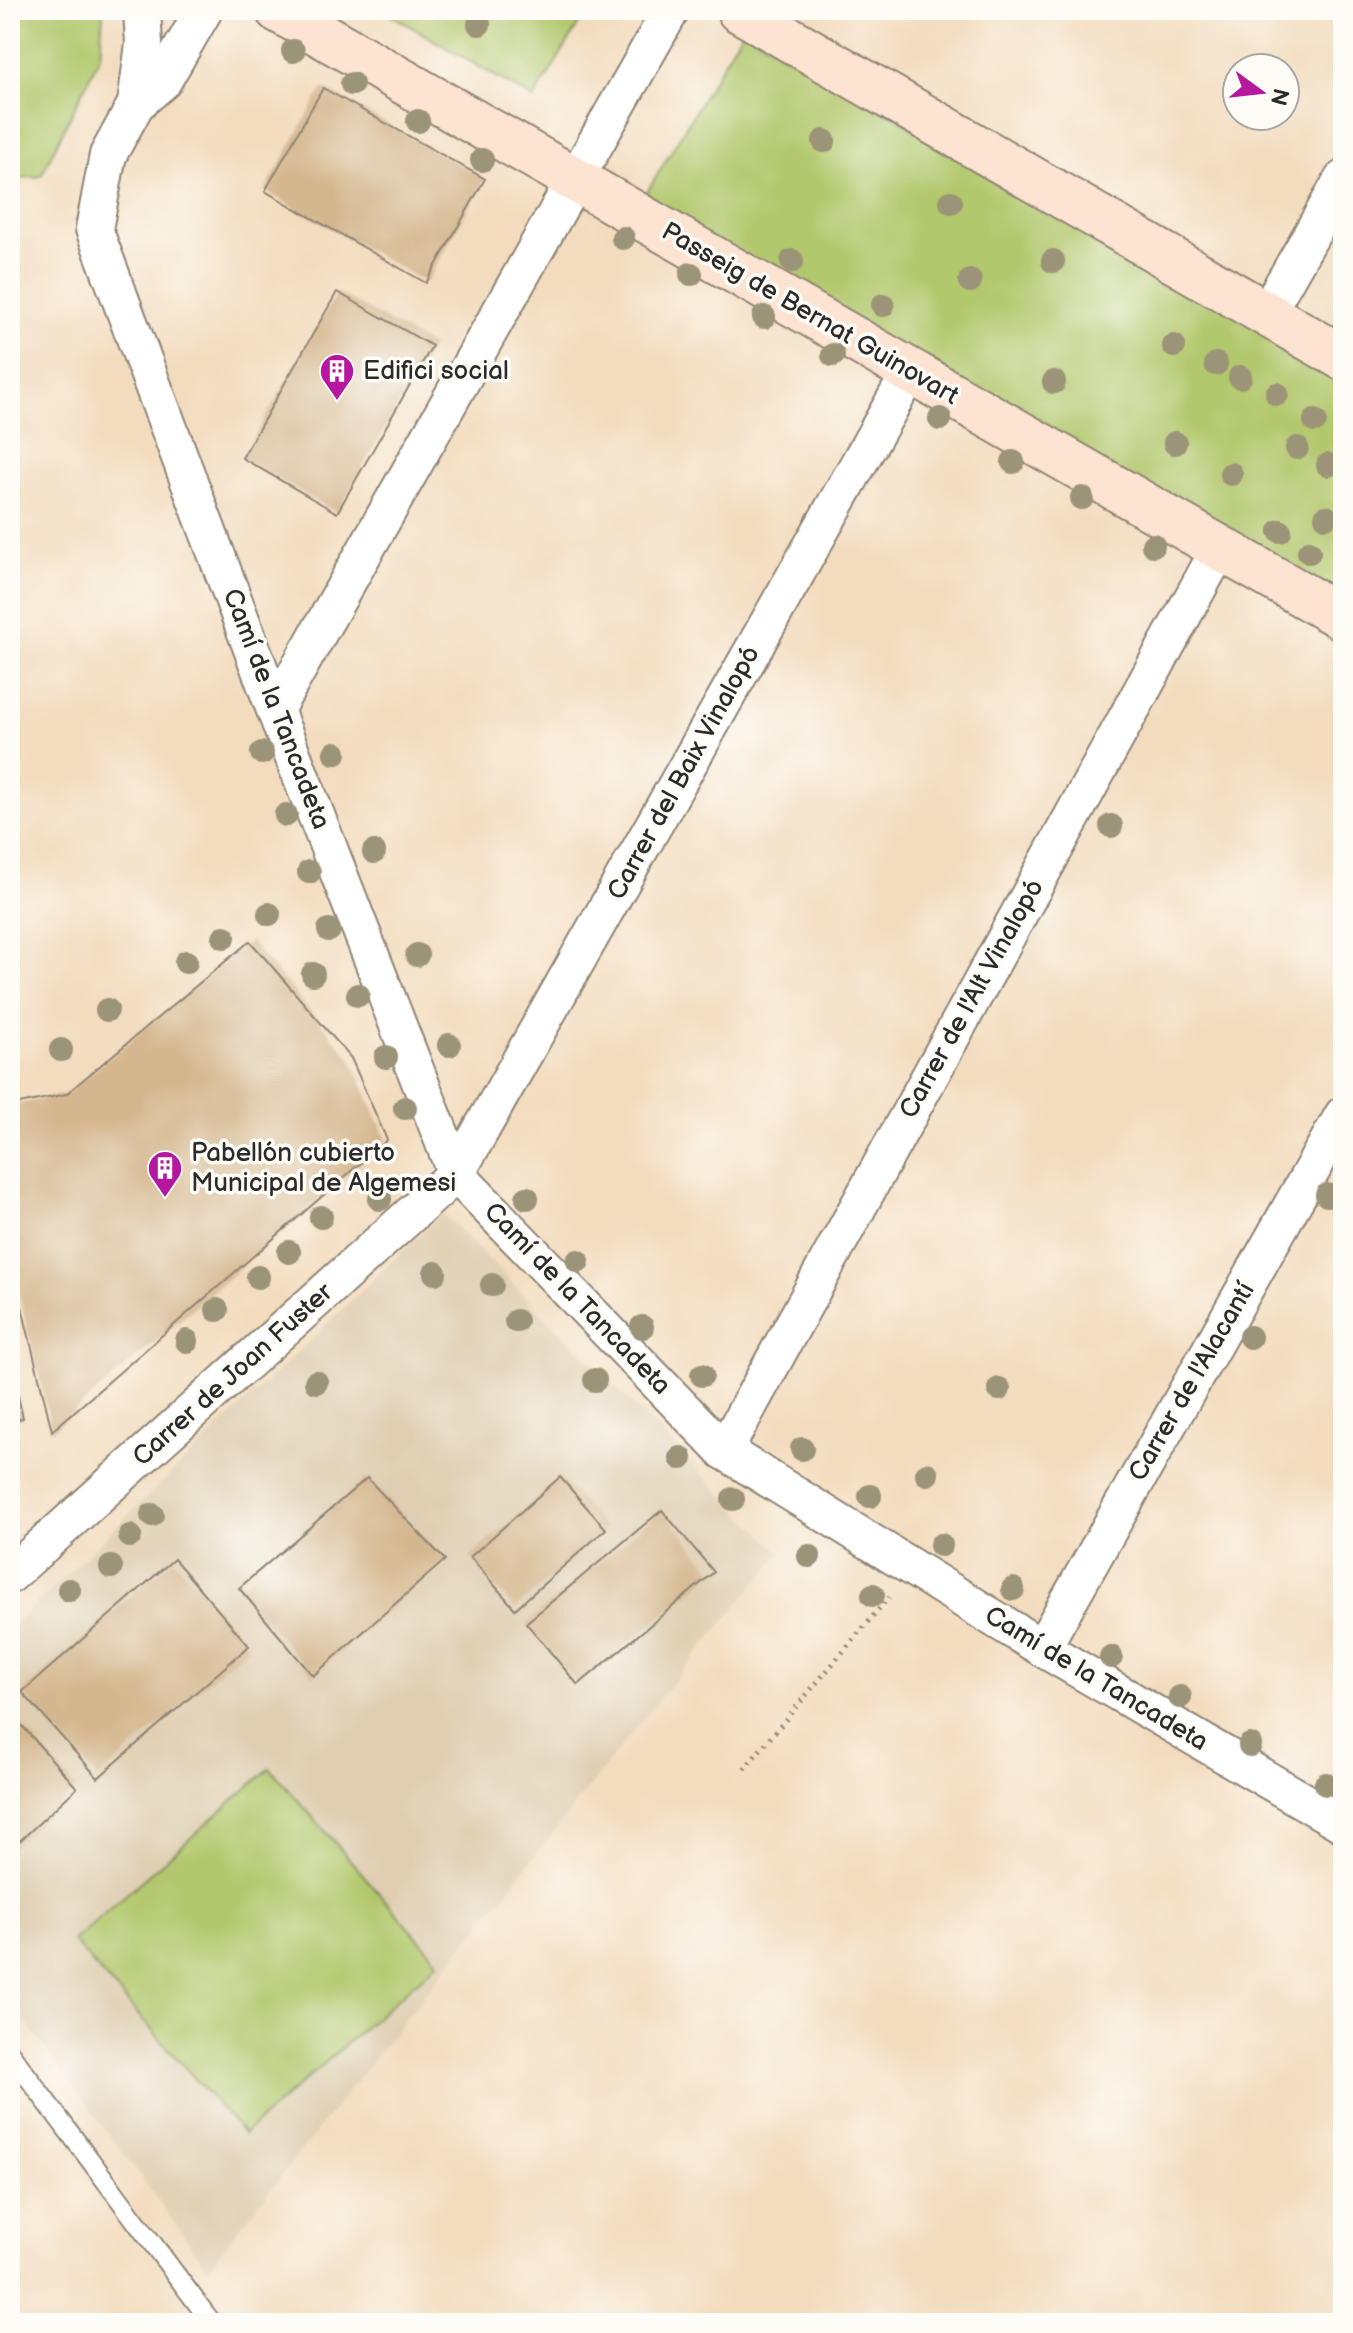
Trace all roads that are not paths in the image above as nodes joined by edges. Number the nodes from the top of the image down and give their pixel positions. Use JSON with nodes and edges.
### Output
{"nodes":[{"id":1,"x":142,"y":10,"type":"edge"},
{"id":2,"x":204,"y":10,"type":"edge"},
{"id":3,"x":278,"y":10,"type":"edge"},
{"id":4,"x":671,"y":10,"type":"edge"},
{"id":5,"x":739,"y":10,"type":"edge"},
{"id":6,"x":136,"y":104,"type":"junction"},
{"id":7,"x":575,"y":179,"type":"junction"},
{"id":8,"x":1343,"y":179,"type":"edge"},
{"id":9,"x":1266,"y":314,"type":"junction"},
{"id":10,"x":1343,"y":358,"type":"edge"},
{"id":11,"x":911,"y":371,"type":"junction"},
{"id":12,"x":1220,"y":548,"type":"junction"},
{"id":13,"x":1343,"y":618,"type":"edge"},
{"id":14,"x":275,"y":710,"type":"junction"},
{"id":15,"x":1343,"y":1115,"type":"edge"},
{"id":16,"x":456,"y":1174,"type":"junction"},
{"id":17,"x":724,"y":1451,"type":"junction"},
{"id":18,"x":10,"y":1575,"type":"edge"},
{"id":19,"x":1042,"y":1648,"type":"junction"},
{"id":20,"x":1343,"y":1824,"type":"edge"},
{"id":21,"x":10,"y":2053,"type":"edge"},
{"id":22,"x":212,"y":2323,"type":"edge"}],
"edges":[{"from":1,"to":6,"type":"street","name":"Camí de la Tancadeta"},
{"from":2,"to":6,"type":"street","name":"Camí de la Tancadeta"},
{"from":3,"to":7,"type":"street","name":"Passeig de Bernat Guinovart"},
{"from":4,"to":7,"type":"street"},
{"from":5,"to":9,"type":"street"},
{"from":6,"to":14,"type":"street","name":"Camí de la Tancadeta"},
{"from":7,"to":11,"type":"street","name":"Passeig de Bernat Guinovart"},
{"from":7,"to":14,"type":"street"},
{"from":8,"to":9,"type":"street"},
{"from":9,"to":10,"type":"street"},
{"from":11,"to":12,"type":"street","name":"Passeig de Bernat Guinovart"},
{"from":11,"to":16,"type":"street","name":"Carrer del Baix Vinalopó"},
{"from":12,"to":13,"type":"street","name":"Passeig de Bernat Guinovart"},
{"from":12,"to":17,"type":"street","name":"Carrer de l'Alt Vinalopó"},
{"from":14,"to":16,"type":"street","name":"Camí de la Tancadeta"},
{"from":15,"to":19,"type":"street","name":"Carrer de l'Alacantí"},
{"from":16,"to":17,"type":"street","name":"Camí de la Tancadeta"},
{"from":16,"to":18,"type":"street","name":"Carrer de Joan Fuster"},
{"from":17,"to":19,"type":"street","name":"Camí de la Tancadeta"},
{"from":19,"to":20,"type":"street","name":"Camí de la Tancadeta"},
{"from":21,"to":22,"type":"lane"}]}
